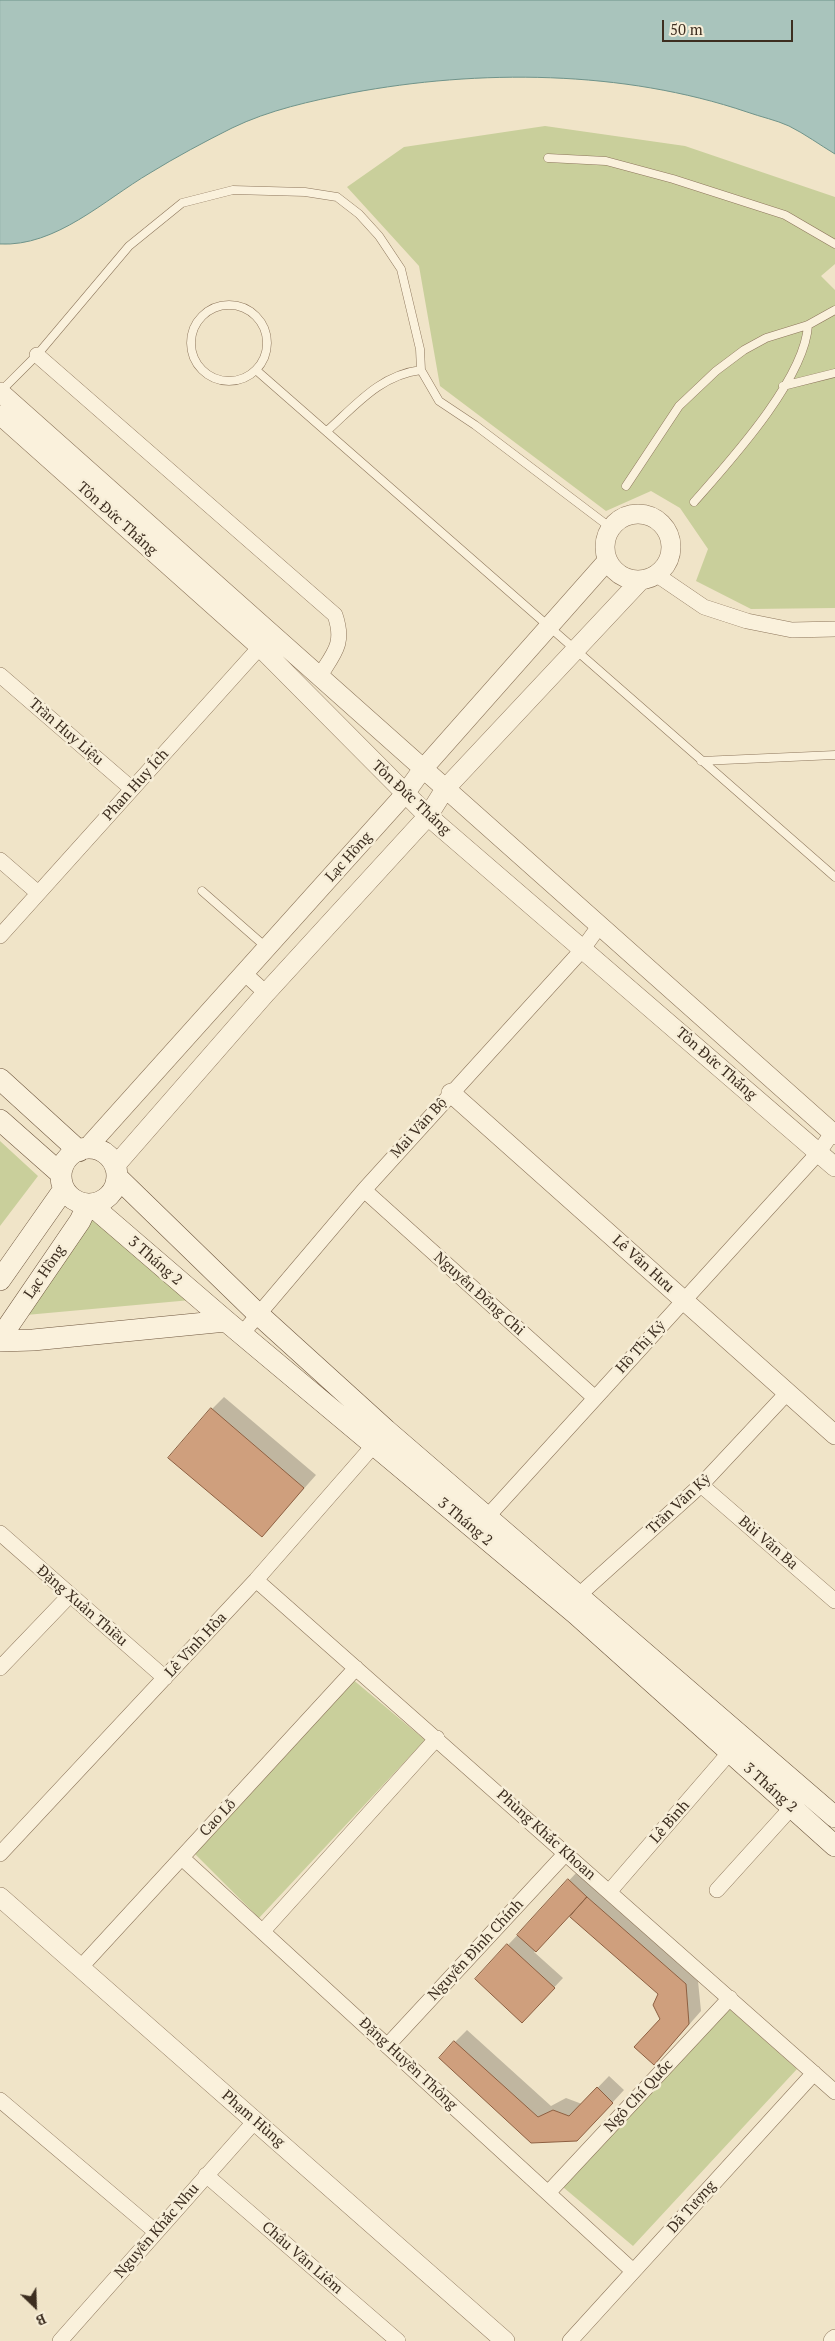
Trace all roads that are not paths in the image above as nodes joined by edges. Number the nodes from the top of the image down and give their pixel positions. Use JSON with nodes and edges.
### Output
{"nodes":[{"id":1,"x":548,"y":158,"type":"dead end"},
{"id":2,"x":835,"y":244,"type":"edge"},
{"id":3,"x":835,"y":310,"type":"edge"},
{"id":4,"x":808,"y":325,"type":"junction"},
{"id":5,"x":37,"y":355,"type":"junction"},
{"id":6,"x":256,"y":370,"type":"junction"},
{"id":7,"x":421,"y":370,"type":"junction"},
{"id":8,"x":835,"y":373,"type":"edge"},
{"id":9,"x":783,"y":386,"type":"junction"},
{"id":10,"x":0,"y":392,"type":"edge"},
{"id":11,"x":0,"y":414,"type":"edge"},
{"id":12,"x":327,"y":431,"type":"junction"},
{"id":13,"x":626,"y":486,"type":"dead end"},
{"id":14,"x":694,"y":502,"type":"dead end"},
{"id":15,"x":611,"y":528,"type":"junction"},
{"id":16,"x":607,"y":561,"type":"junction"},
{"id":17,"x":657,"y":574,"type":"junction"},
{"id":18,"x":640,"y":581,"type":"junction"},
{"id":19,"x":551,"y":626,"type":"junction"},
{"id":20,"x":835,"y":629,"type":"edge"},
{"id":21,"x":268,"y":630,"type":"junction"},
{"id":22,"x":260,"y":648,"type":"junction"},
{"id":23,"x":578,"y":650,"type":"junction"},
{"id":24,"x":0,"y":675,"type":"edge"},
{"id":25,"x":319,"y":677,"type":"junction"},
{"id":26,"x":835,"y":754,"type":"edge"},
{"id":27,"x":701,"y":761,"type":"junction"},
{"id":28,"x":422,"y":770,"type":"junction"},
{"id":29,"x":132,"y":789,"type":"junction"},
{"id":30,"x":446,"y":789,"type":"junction"},
{"id":31,"x":404,"y":795,"type":"junction"},
{"id":32,"x":428,"y":816,"type":"junction"},
{"id":33,"x":0,"y":860,"type":"edge"},
{"id":34,"x":835,"y":877,"type":"edge"},
{"id":35,"x":202,"y":892,"type":"dead end"},
{"id":36,"x":38,"y":893,"type":"junction"},
{"id":37,"x":600,"y":925,"type":"junction"},
{"id":38,"x":0,"y":936,"type":"edge"},
{"id":39,"x":267,"y":948,"type":"junction"},
{"id":40,"x":582,"y":950,"type":"junction"},
{"id":41,"x":244,"y":973,"type":"junction"},
{"id":42,"x":266,"y":993,"type":"junction"},
{"id":43,"x":0,"y":1079,"type":"edge"},
{"id":44,"x":451,"y":1093,"type":"junction"},
{"id":45,"x":0,"y":1120,"type":"edge"},
{"id":46,"x":834,"y":1134,"type":"edge"},
{"id":47,"x":83,"y":1150,"type":"junction"},
{"id":48,"x":818,"y":1152,"type":"junction"},
{"id":49,"x":835,"y":1167,"type":"edge"},
{"id":50,"x":116,"y":1171,"type":"junction"},
{"id":51,"x":63,"y":1182,"type":"junction"},
{"id":52,"x":364,"y":1190,"type":"junction"},
{"id":53,"x":89,"y":1204,"type":"junction"},
{"id":54,"x":0,"y":1280,"type":"edge"},
{"id":55,"x":683,"y":1300,"type":"junction"},
{"id":56,"x":257,"y":1313,"type":"junction"},
{"id":57,"x":234,"y":1328,"type":"junction"},
{"id":58,"x":0,"y":1339,"type":"edge"},
{"id":59,"x":787,"y":1392,"type":"junction"},
{"id":60,"x":595,"y":1398,"type":"junction"},
{"id":61,"x":835,"y":1435,"type":"edge"},
{"id":62,"x":380,"y":1437,"type":"junction"},
{"id":63,"x":701,"y":1485,"type":"junction"},
{"id":64,"x":488,"y":1516,"type":"junction"},
{"id":65,"x":0,"y":1534,"type":"edge"},
{"id":66,"x":256,"y":1580,"type":"junction"},
{"id":67,"x":70,"y":1595,"type":"junction"},
{"id":68,"x":835,"y":1601,"type":"edge"},
{"id":69,"x":578,"y":1604,"type":"junction"},
{"id":70,"x":0,"y":1668,"type":"edge"},
{"id":71,"x":356,"y":1668,"type":"junction"},
{"id":72,"x":165,"y":1678,"type":"junction"},
{"id":73,"x":733,"y":1728,"type":"junction"},
{"id":74,"x":437,"y":1738,"type":"junction"},
{"id":75,"x":730,"y":1752,"type":"junction"},
{"id":76,"x":792,"y":1808,"type":"junction"},
{"id":77,"x":835,"y":1817,"type":"edge"},
{"id":78,"x":835,"y":1846,"type":"edge"},
{"id":79,"x":566,"y":1853,"type":"junction"},
{"id":80,"x":0,"y":1854,"type":"edge"},
{"id":81,"x":182,"y":1858,"type":"junction"},
{"id":82,"x":717,"y":1890,"type":"dead end"},
{"id":83,"x":609,"y":1892,"type":"junction"},
{"id":84,"x":0,"y":1897,"type":"edge"},
{"id":85,"x":263,"y":1931,"type":"junction"},
{"id":86,"x":80,"y":1968,"type":"junction"},
{"id":87,"x":730,"y":1998,"type":"junction"},
{"id":88,"x":387,"y":2046,"type":"junction"},
{"id":89,"x":814,"y":2073,"type":"junction"},
{"id":90,"x":835,"y":2092,"type":"edge"},
{"id":91,"x":0,"y":2100,"type":"edge"},
{"id":92,"x":255,"y":2121,"type":"junction"},
{"id":93,"x":206,"y":2176,"type":"junction"},
{"id":94,"x":548,"y":2193,"type":"junction"},
{"id":95,"x":156,"y":2232,"type":"junction"},
{"id":96,"x":634,"y":2272,"type":"junction"},
{"id":97,"x":60,"y":2341,"type":"edge"},
{"id":98,"x":398,"y":2341,"type":"edge"},
{"id":99,"x":505,"y":2341,"type":"edge"},
{"id":100,"x":570,"y":2341,"type":"edge"}],
"edges":[{"from":1,"to":2,"type":"lane"},
{"from":3,"to":4,"type":"lane"},
{"from":4,"to":9,"type":"lane"},
{"from":4,"to":13,"type":"lane"},
{"from":5,"to":7,"type":"lane"},
{"from":5,"to":10,"type":"lane"},
{"from":5,"to":25,"type":"street"},
{"from":6,"to":6,"type":"lane"},
{"from":6,"to":12,"type":"lane"},
{"from":7,"to":12,"type":"lane"},
{"from":7,"to":15,"type":"lane"},
{"from":8,"to":9,"type":"lane"},
{"from":9,"to":14,"type":"lane"},
{"from":10,"to":21,"type":"street","name":"Tôn Đức Thắng"},
{"from":11,"to":22,"type":"street","name":"Tôn Đức Thắng"},
{"from":12,"to":19,"type":"lane"},
{"from":15,"to":16,"type":"street"},
{"from":15,"to":17,"type":"street"},
{"from":16,"to":18,"type":"street"},
{"from":16,"to":19,"type":"street","name":"Lạc Hồng"},
{"from":17,"to":18,"type":"street"},
{"from":17,"to":20,"type":"street"},
{"from":18,"to":23,"type":"street","name":"Lạc Hồng"},
{"from":19,"to":23,"type":"lane"},
{"from":19,"to":28,"type":"street","name":"Lạc Hồng"},
{"from":21,"to":22,"type":"street","name":"Phan Huy Ích"},
{"from":21,"to":25,"type":"street","name":"Tôn Đức Thắng"},
{"from":22,"to":29,"type":"street","name":"Phan Huy Ích"},
{"from":22,"to":31,"type":"street","name":"Tôn Đức Thắng"},
{"from":23,"to":27,"type":"lane"},
{"from":23,"to":30,"type":"street","name":"Lạc Hồng"},
{"from":24,"to":29,"type":"street","name":"Trần Huy Liệu"},
{"from":25,"to":28,"type":"street","name":"Tôn Đức Thắng"},
{"from":26,"to":27,"type":"lane"},
{"from":27,"to":34,"type":"lane"},
{"from":28,"to":30,"type":"street","name":"Tôn Đức Thắng"},
{"from":28,"to":31,"type":"street","name":"Lạc Hồng"},
{"from":29,"to":36,"type":"street","name":"Phan Huy Ích"},
{"from":30,"to":32,"type":"street","name":"Lạc Hồng"},
{"from":30,"to":37,"type":"street","name":"Tôn Đức Thắng"},
{"from":31,"to":32,"type":"street","name":"Tôn Đức Thắng"},
{"from":31,"to":39,"type":"street","name":"Lạc Hồng"},
{"from":32,"to":40,"type":"street","name":"Tôn Đức Thắng"},
{"from":32,"to":42,"type":"street","name":"Lạc Hồng"},
{"from":33,"to":36,"type":"street"},
{"from":35,"to":39,"type":"lane"},
{"from":36,"to":38,"type":"street","name":"Phan Huy Ích"},
{"from":37,"to":40,"type":"street","name":"Mai Văn Bộ"},
{"from":37,"to":46,"type":"street","name":"Tôn Đức Thắng"},
{"from":39,"to":41,"type":"street","name":"Lạc Hồng"},
{"from":40,"to":44,"type":"street","name":"Mai Văn Bộ"},
{"from":40,"to":48,"type":"street","name":"Tôn Đức Thắng"},
{"from":41,"to":42,"type":"street"},
{"from":41,"to":47,"type":"street","name":"Lạc Hồng"},
{"from":42,"to":50,"type":"street","name":"Lạc Hồng"},
{"from":43,"to":47,"type":"main road"},
{"from":44,"to":52,"type":"street","name":"Mai Văn Bộ"},
{"from":44,"to":55,"type":"street","name":"Lê Văn Hưu"},
{"from":45,"to":51,"type":"main road"},
{"from":46,"to":48,"type":"street","name":"Hồ Thị Kỷ"},
{"from":47,"to":50,"type":"main road"},
{"from":47,"to":51,"type":"main road"},
{"from":48,"to":49,"type":"street","name":"Tôn Đức Thắng"},
{"from":48,"to":55,"type":"street","name":"Hồ Thị Kỷ"},
{"from":50,"to":53,"type":"main road"},
{"from":50,"to":56,"type":"main road","name":"3 Tháng 2"},
{"from":51,"to":53,"type":"main road"},
{"from":51,"to":54,"type":"main road"},
{"from":52,"to":56,"type":"street","name":"Mai Văn Bộ"},
{"from":52,"to":60,"type":"street","name":"Nguyễn Đổng Chi"},
{"from":53,"to":57,"type":"main road","name":"3 Tháng 2"},
{"from":53,"to":58,"type":"main road","name":"Lạc Hồng"},
{"from":55,"to":59,"type":"street","name":"Lê Văn Hưu"},
{"from":55,"to":60,"type":"street","name":"Hồ Thị Kỷ"},
{"from":56,"to":57,"type":"street","name":"Mai Văn Bộ"},
{"from":56,"to":62,"type":"main road","name":"3 Tháng 2"},
{"from":57,"to":58,"type":"main road"},
{"from":57,"to":62,"type":"main road","name":"3 Tháng 2"},
{"from":59,"to":61,"type":"street","name":"Lê Văn Hưu"},
{"from":59,"to":63,"type":"street","name":"Trần Văn Kỷ"},
{"from":60,"to":64,"type":"street","name":"Hồ Thị Kỷ"},
{"from":62,"to":64,"type":"main road","name":"3 Tháng 2"},
{"from":62,"to":66,"type":"street","name":"Lê Vĩnh Hòa"},
{"from":62,"to":69,"type":"main road","name":"3 Tháng 2"},
{"from":63,"to":68,"type":"street","name":"Bùi Văn Ba"},
{"from":63,"to":69,"type":"street","name":"Trần Văn Kỷ"},
{"from":64,"to":69,"type":"main road","name":"3 Tháng 2"},
{"from":65,"to":67,"type":"street","name":"Đặng Xuân Thiều"},
{"from":66,"to":71,"type":"street","name":"Phùng Khắc Khoan"},
{"from":66,"to":72,"type":"street","name":"Lê Vĩnh Hòa"},
{"from":67,"to":70,"type":"street"},
{"from":67,"to":72,"type":"street","name":"Đặng Xuân Thiều"},
{"from":69,"to":73,"type":"main road","name":"3 Tháng 2"},
{"from":69,"to":75,"type":"main road","name":"3 Tháng 2"},
{"from":71,"to":74,"type":"street","name":"Phùng Khắc Khoan"},
{"from":71,"to":81,"type":"street","name":"Cao Lỗ"},
{"from":72,"to":80,"type":"street","name":"Lê Vĩnh Hòa"},
{"from":73,"to":75,"type":"street"},
{"from":73,"to":77,"type":"main road","name":"3 Tháng 2"},
{"from":74,"to":79,"type":"street","name":"Phùng Khắc Khoan"},
{"from":74,"to":85,"type":"street"},
{"from":75,"to":76,"type":"main road","name":"3 Tháng 2"},
{"from":75,"to":83,"type":"street","name":"Lê Bình"},
{"from":76,"to":78,"type":"main road","name":"3 Tháng 2"},
{"from":76,"to":82,"type":"street"},
{"from":79,"to":83,"type":"street","name":"Phùng Khắc Khoan"},
{"from":79,"to":88,"type":"street","name":"Nguyễn Đình Chính"},
{"from":81,"to":85,"type":"street","name":"Đặng Huyền Thông"},
{"from":81,"to":86,"type":"street","name":"Cao Lỗ"},
{"from":83,"to":87,"type":"street","name":"Phùng Khắc Khoan"},
{"from":84,"to":86,"type":"street","name":"Phạm Hùng"},
{"from":85,"to":88,"type":"street","name":"Đặng Huyền Thông"},
{"from":86,"to":92,"type":"street","name":"Phạm Hùng"},
{"from":87,"to":89,"type":"street","name":"Phùng Khắc Khoan"},
{"from":87,"to":94,"type":"street","name":"Ngô Chí Quốc"},
{"from":88,"to":94,"type":"street","name":"Đặng Huyền Thông"},
{"from":89,"to":90,"type":"street","name":"Phùng Khắc Khoan"},
{"from":89,"to":96,"type":"street","name":"Dã Tượng"},
{"from":91,"to":95,"type":"street"},
{"from":92,"to":93,"type":"street","name":"Nguyễn Khắc Nhu"},
{"from":92,"to":99,"type":"street","name":"Phạm Hùng"},
{"from":93,"to":95,"type":"street","name":"Nguyễn Khắc Nhu"},
{"from":93,"to":98,"type":"street","name":"Châu Văn Liêm"},
{"from":94,"to":96,"type":"street","name":"Đặng Huyền Thông"},
{"from":95,"to":97,"type":"street","name":"Nguyễn Khắc Nhu"},
{"from":96,"to":100,"type":"street","name":"Dã Tượng"}]}
